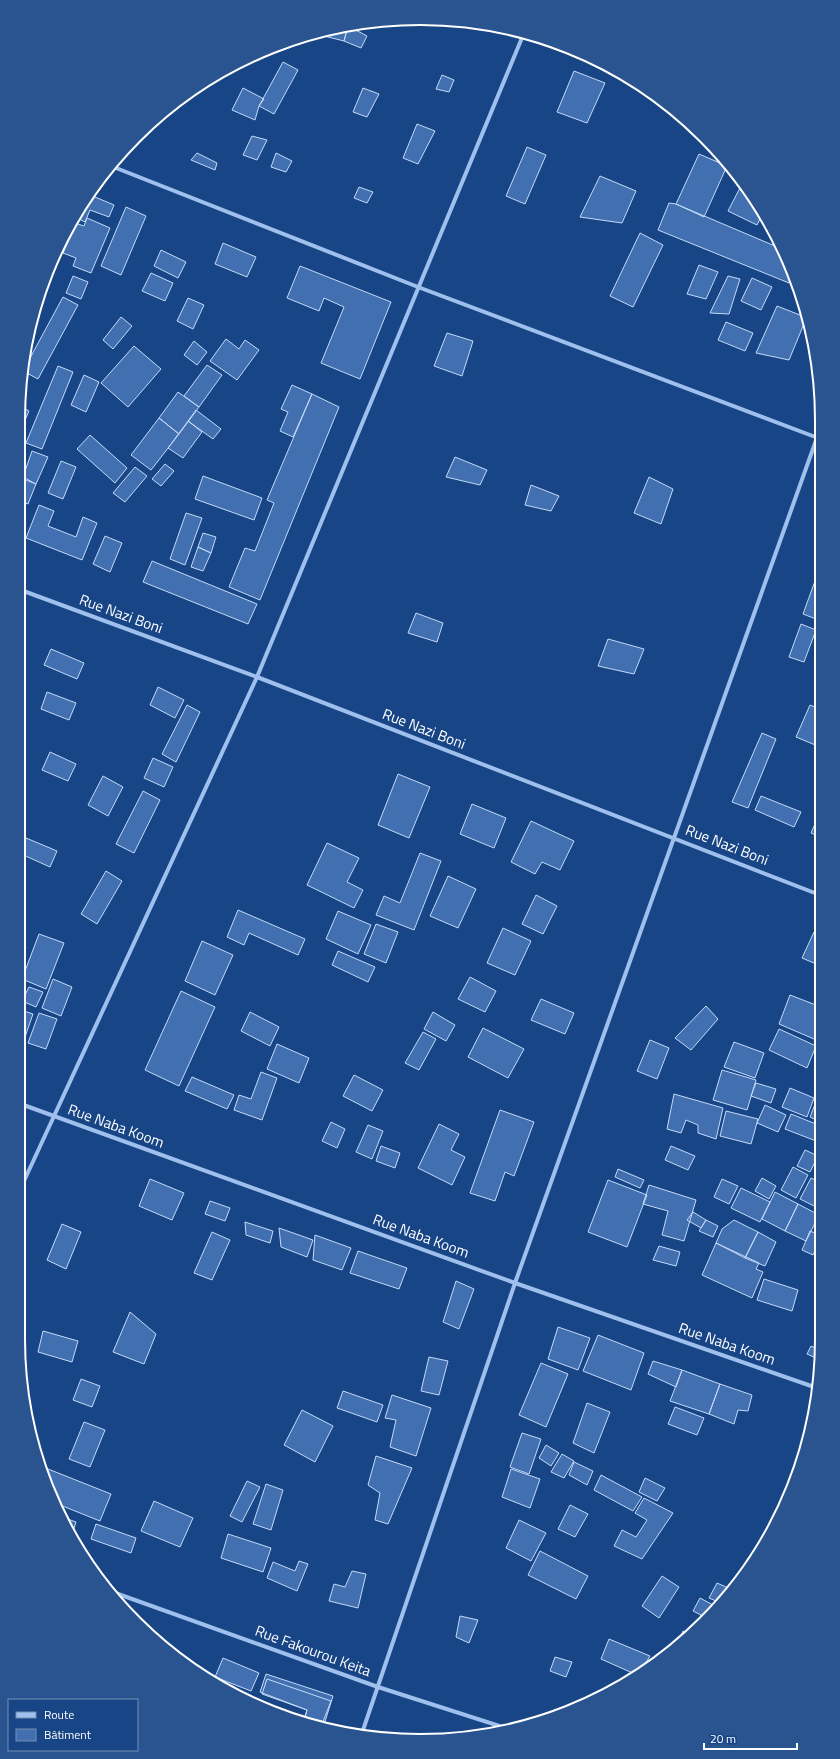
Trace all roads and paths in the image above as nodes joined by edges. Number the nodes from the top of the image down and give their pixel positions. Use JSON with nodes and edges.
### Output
{"nodes":[{"id":1,"x":522,"y":38,"type":"edge"},
{"id":2,"x":116,"y":168,"type":"edge"},
{"id":3,"x":418,"y":287,"type":"junction"},
{"id":4,"x":815,"y":437,"type":"edge"},
{"id":5,"x":815,"y":446,"type":"edge"},
{"id":6,"x":25,"y":592,"type":"edge"},
{"id":7,"x":256,"y":677,"type":"junction"},
{"id":8,"x":674,"y":838,"type":"junction"},
{"id":9,"x":815,"y":893,"type":"edge"},
{"id":10,"x":25,"y":1106,"type":"edge"},
{"id":11,"x":54,"y":1116,"type":"junction"},
{"id":12,"x":25,"y":1179,"type":"edge"},
{"id":13,"x":515,"y":1283,"type":"junction"},
{"id":14,"x":812,"y":1386,"type":"edge"},
{"id":15,"x":119,"y":1594,"type":"edge"},
{"id":16,"x":378,"y":1687,"type":"junction"},
{"id":17,"x":499,"y":1726,"type":"edge"},
{"id":18,"x":363,"y":1730,"type":"edge"}],
"edges":[{"from":1,"to":3,"type":"street"},
{"from":2,"to":3,"type":"street"},
{"from":3,"to":4,"type":"street"},
{"from":3,"to":7,"type":"street"},
{"from":5,"to":8,"type":"street"},
{"from":6,"to":7,"type":"street","name":"Rue Nazi Boni"},
{"from":7,"to":8,"type":"street","name":"Rue Nazi Boni"},
{"from":7,"to":11,"type":"street"},
{"from":8,"to":9,"type":"street","name":"Rue Nazi Boni"},
{"from":8,"to":13,"type":"street"},
{"from":10,"to":11,"type":"street","name":"Rue Naba Koom"},
{"from":11,"to":12,"type":"street"},
{"from":11,"to":13,"type":"street","name":"Rue Naba Koom"},
{"from":13,"to":14,"type":"street","name":"Rue Naba Koom"},
{"from":13,"to":16,"type":"street"},
{"from":15,"to":16,"type":"street","name":"Rue Fakourou Keita"},
{"from":16,"to":17,"type":"street","name":"Rue Fakourou Keita"},
{"from":16,"to":18,"type":"street"}]}
